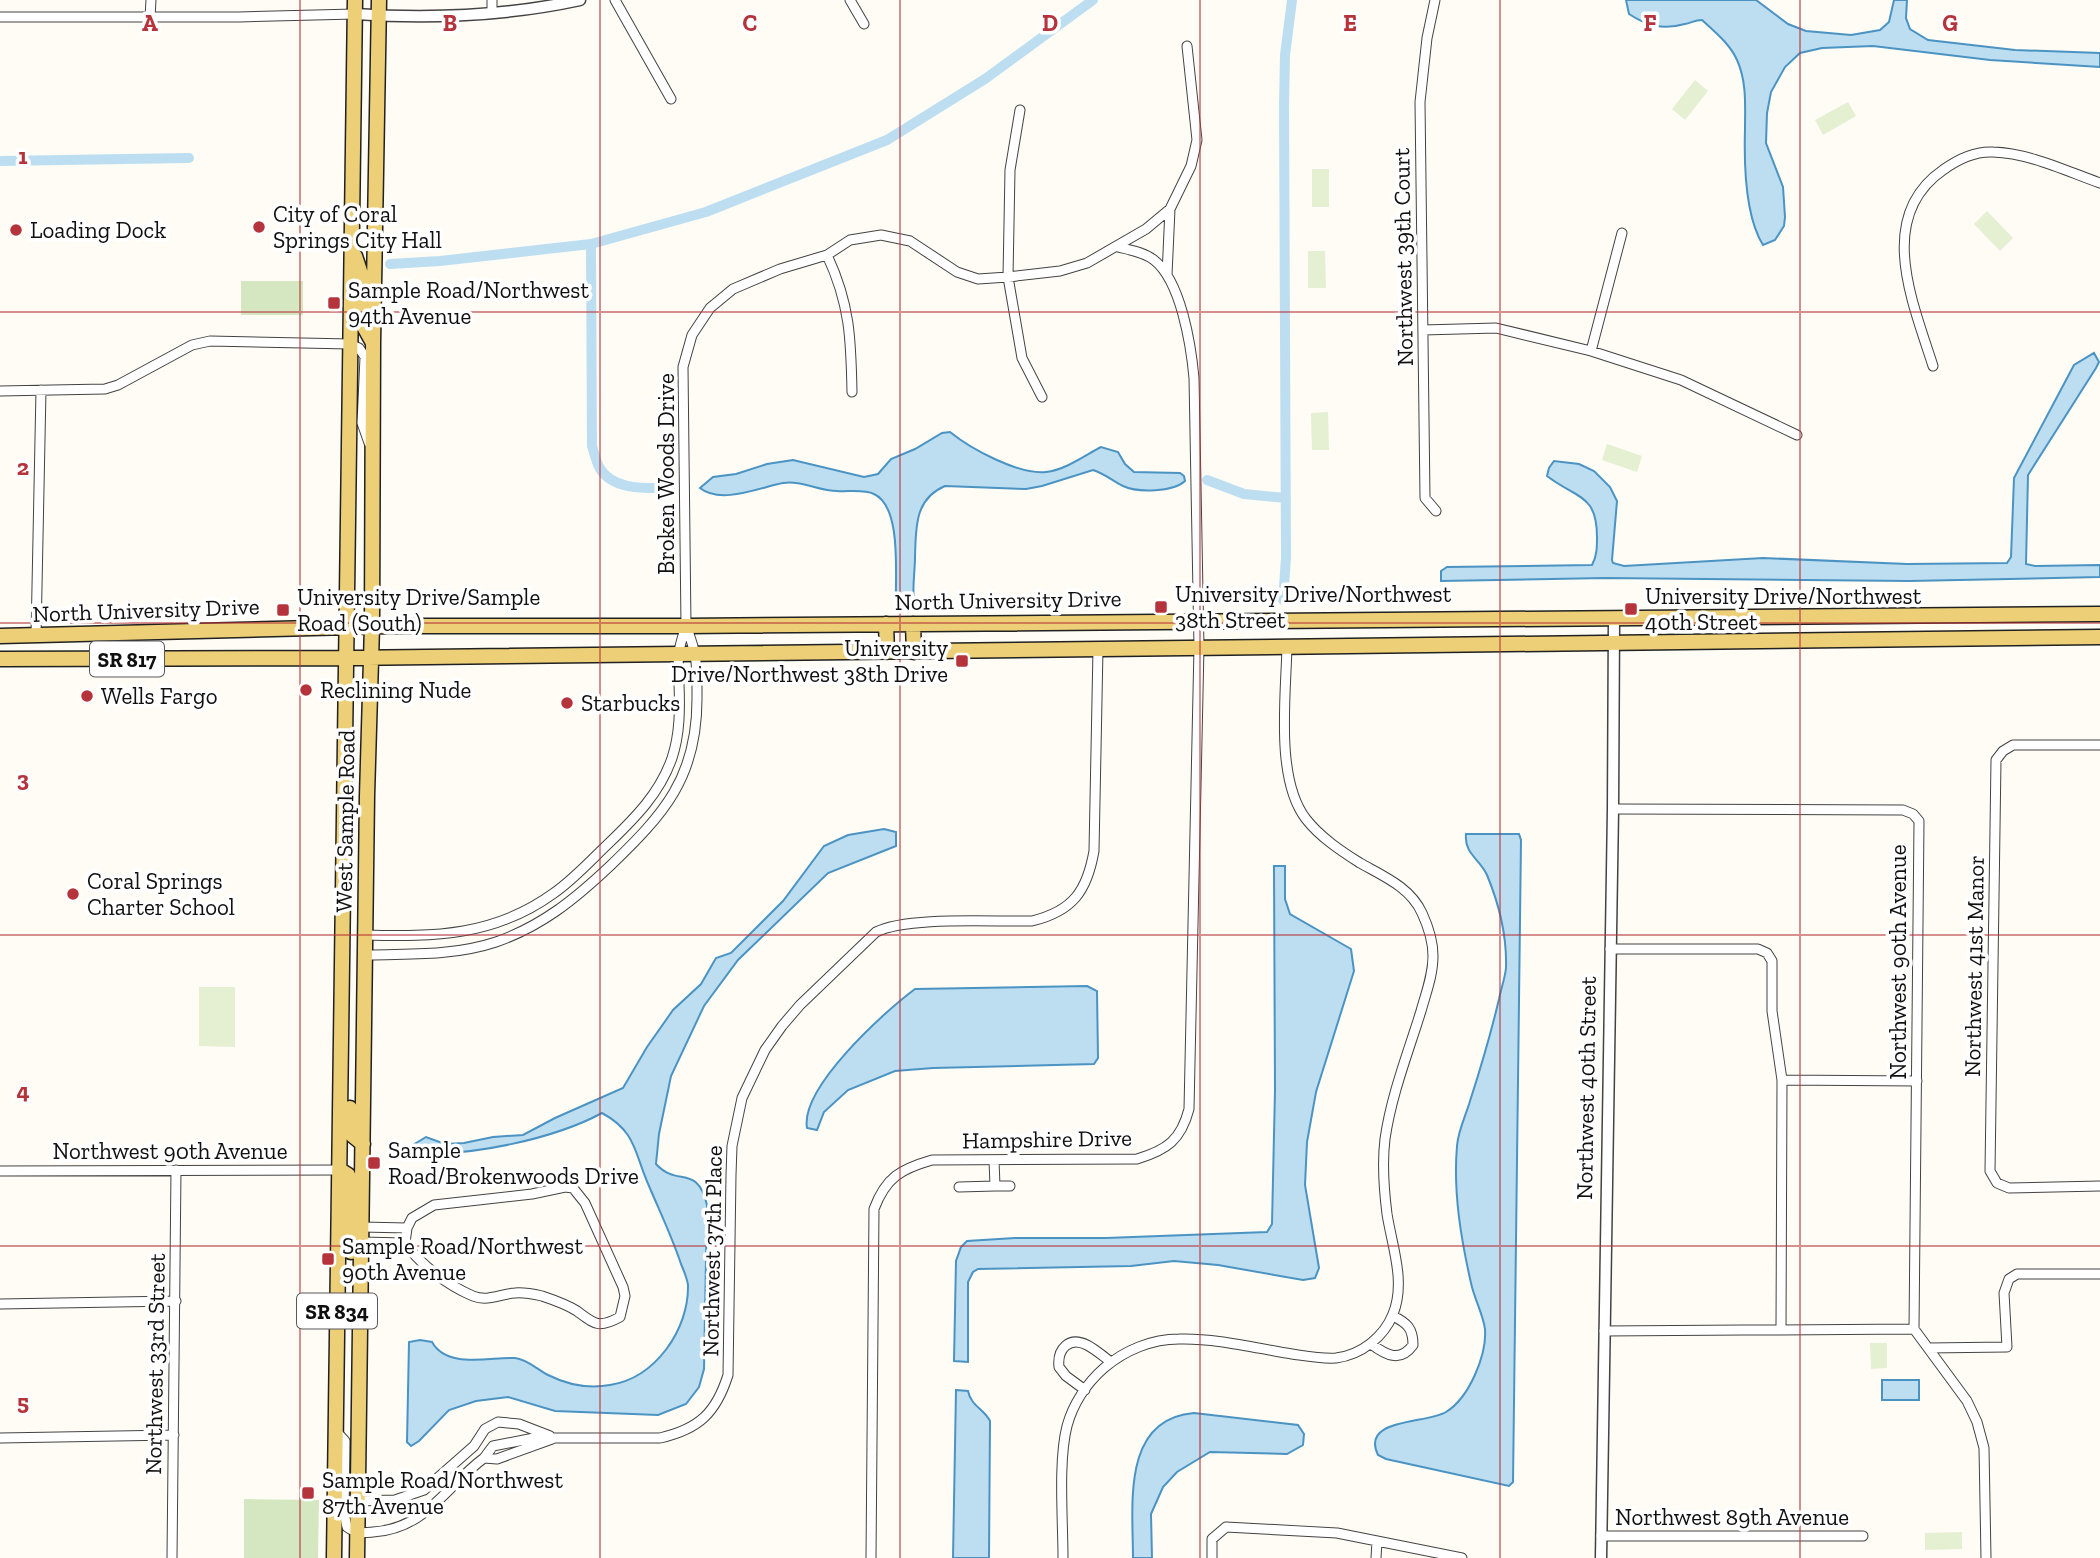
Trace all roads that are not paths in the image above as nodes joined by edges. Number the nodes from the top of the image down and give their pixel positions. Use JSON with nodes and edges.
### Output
{"nodes":[{"id":1,"x":151,"y":0,"type":"edge"},
{"id":2,"x":379,"y":0,"type":"edge"},
{"id":3,"x":492,"y":0,"type":"edge"},
{"id":4,"x":580,"y":0,"type":"edge"},
{"id":5,"x":615,"y":0,"type":"edge"},
{"id":6,"x":850,"y":0,"type":"edge"},
{"id":7,"x":1435,"y":0,"type":"edge"},
{"id":8,"x":355,"y":7,"type":"edge"},
{"id":9,"x":492,"y":13,"type":"junction"},
{"id":10,"x":379,"y":15,"type":"junction"},
{"id":11,"x":150,"y":16,"type":"junction"},
{"id":12,"x":0,"y":17,"type":"edge"},
{"id":13,"x":864,"y":24,"type":"dead end"},
{"id":14,"x":1187,"y":46,"type":"dead end"},
{"id":15,"x":671,"y":99,"type":"dead end"},
{"id":16,"x":1020,"y":110,"type":"dead end"},
{"id":17,"x":2100,"y":183,"type":"edge"},
{"id":18,"x":1170,"y":209,"type":"junction"},
{"id":19,"x":1622,"y":233,"type":"dead end"},
{"id":20,"x":352,"y":245,"type":"junction"},
{"id":21,"x":1118,"y":247,"type":"junction"},
{"id":22,"x":827,"y":255,"type":"junction"},
{"id":23,"x":1167,"y":275,"type":"junction"},
{"id":24,"x":1008,"y":277,"type":"junction"},
{"id":25,"x":1423,"y":330,"type":"junction"},
{"id":26,"x":373,"y":343,"type":"junction"},
{"id":27,"x":350,"y":344,"type":"junction"},
{"id":28,"x":1591,"y":351,"type":"junction"},
{"id":29,"x":1933,"y":366,"type":"dead end"},
{"id":30,"x":41,"y":390,"type":"junction"},
{"id":31,"x":0,"y":391,"type":"edge"},
{"id":32,"x":852,"y":393,"type":"dead end"},
{"id":33,"x":1042,"y":397,"type":"dead end"},
{"id":34,"x":1797,"y":435,"type":"dead end"},
{"id":35,"x":372,"y":454,"type":"junction"},
{"id":36,"x":1436,"y":511,"type":"dead end"},
{"id":37,"x":2100,"y":614,"type":"edge"},
{"id":38,"x":1614,"y":619,"type":"junction"},
{"id":39,"x":1199,"y":621,"type":"junction"},
{"id":40,"x":886,"y":624,"type":"junction"},
{"id":41,"x":914,"y":624,"type":"junction"},
{"id":42,"x":372,"y":626,"type":"junction"},
{"id":43,"x":686,"y":626,"type":"junction"},
{"id":44,"x":346,"y":627,"type":"junction"},
{"id":45,"x":0,"y":636,"type":"edge"},
{"id":46,"x":36,"y":636,"type":"junction"},
{"id":47,"x":65,"y":636,"type":"junction"},
{"id":48,"x":2100,"y":636,"type":"edge"},
{"id":49,"x":1614,"y":641,"type":"junction"},
{"id":50,"x":1287,"y":646,"type":"junction"},
{"id":51,"x":1199,"y":647,"type":"junction"},
{"id":52,"x":1098,"y":649,"type":"junction"},
{"id":53,"x":887,"y":652,"type":"junction"},
{"id":54,"x":914,"y":652,"type":"junction"},
{"id":55,"x":678,"y":653,"type":"junction"},
{"id":56,"x":696,"y":653,"type":"junction"},
{"id":57,"x":371,"y":657,"type":"junction"},
{"id":58,"x":345,"y":658,"type":"junction"},
{"id":59,"x":5,"y":659,"type":"edge"},
{"id":60,"x":28,"y":659,"type":"junction"},
{"id":61,"x":697,"y":704,"type":"junction"},
{"id":62,"x":680,"y":705,"type":"junction"},
{"id":63,"x":2100,"y":745,"type":"edge"},
{"id":64,"x":648,"y":803,"type":"junction"},
{"id":65,"x":1613,"y":809,"type":"junction"},
{"id":66,"x":658,"y":817,"type":"junction"},
{"id":67,"x":566,"y":884,"type":"junction"},
{"id":68,"x":577,"y":897,"type":"junction"},
{"id":69,"x":466,"y":932,"type":"junction"},
{"id":70,"x":365,"y":935,"type":"junction"},
{"id":71,"x":469,"y":949,"type":"junction"},
{"id":72,"x":1609,"y":949,"type":"junction"},
{"id":73,"x":365,"y":955,"type":"junction"},
{"id":74,"x":341,"y":1017,"type":"junction"},
{"id":75,"x":1782,"y":1080,"type":"junction"},
{"id":76,"x":1917,"y":1082,"type":"junction"},
{"id":77,"x":363,"y":1144,"type":"junction"},
{"id":78,"x":994,"y":1160,"type":"junction"},
{"id":79,"x":176,"y":1170,"type":"junction"},
{"id":80,"x":340,"y":1170,"type":"junction"},
{"id":81,"x":0,"y":1171,"type":"edge"},
{"id":82,"x":995,"y":1186,"type":"junction"},
{"id":83,"x":1010,"y":1186,"type":"dead end"},
{"id":84,"x":2100,"y":1186,"type":"edge"},
{"id":85,"x":959,"y":1187,"type":"dead end"},
{"id":86,"x":362,"y":1227,"type":"junction"},
{"id":87,"x":407,"y":1228,"type":"junction"},
{"id":88,"x":361,"y":1242,"type":"junction"},
{"id":89,"x":405,"y":1243,"type":"junction"},
{"id":90,"x":2100,"y":1274,"type":"edge"},
{"id":91,"x":176,"y":1301,"type":"junction"},
{"id":92,"x":0,"y":1304,"type":"edge"},
{"id":93,"x":360,"y":1312,"type":"junction"},
{"id":94,"x":1393,"y":1316,"type":"junction"},
{"id":95,"x":1914,"y":1329,"type":"junction"},
{"id":96,"x":1781,"y":1330,"type":"junction"},
{"id":97,"x":1604,"y":1331,"type":"junction"},
{"id":98,"x":1371,"y":1344,"type":"junction"},
{"id":99,"x":1928,"y":1348,"type":"junction"},
{"id":100,"x":1111,"y":1362,"type":"junction"},
{"id":101,"x":1085,"y":1390,"type":"junction"},
{"id":102,"x":336,"y":1431,"type":"junction"},
{"id":103,"x":174,"y":1435,"type":"junction"},
{"id":104,"x":0,"y":1438,"type":"edge"},
{"id":105,"x":555,"y":1438,"type":"junction"},
{"id":106,"x":474,"y":1446,"type":"junction"},
{"id":107,"x":484,"y":1458,"type":"junction"},
{"id":108,"x":357,"y":1501,"type":"junction"},
{"id":109,"x":357,"y":1534,"type":"junction"},
{"id":110,"x":1601,"y":1536,"type":"junction"},
{"id":111,"x":1863,"y":1536,"type":"dead end"},
{"id":112,"x":1377,"y":1541,"type":"junction"},
{"id":113,"x":172,"y":1558,"type":"edge"},
{"id":114,"x":334,"y":1558,"type":"edge"},
{"id":115,"x":356,"y":1558,"type":"edge"},
{"id":116,"x":870,"y":1558,"type":"edge"},
{"id":117,"x":1063,"y":1558,"type":"edge"},
{"id":118,"x":1212,"y":1558,"type":"edge"},
{"id":119,"x":1376,"y":1558,"type":"edge"},
{"id":120,"x":1462,"y":1558,"type":"edge"},
{"id":121,"x":1601,"y":1558,"type":"edge"},
{"id":122,"x":1986,"y":1558,"type":"edge"}],
"edges":[{"from":1,"to":11,"type":"street"},
{"from":2,"to":10,"type":"main road","name":"West Sample Road"},
{"from":3,"to":9,"type":"street"},
{"from":4,"to":9,"type":"street"},
{"from":5,"to":15,"type":"street"},
{"from":6,"to":13,"type":"street"},
{"from":7,"to":25,"type":"street","name":"Northwest 39th Court"},
{"from":8,"to":10,"type":"street"},
{"from":8,"to":11,"type":"street"},
{"from":8,"to":20,"type":"main road","name":"West Sample Road"},
{"from":9,"to":10,"type":"street"},
{"from":10,"to":26,"type":"main road","name":"West Sample Road"},
{"from":11,"to":12,"type":"street"},
{"from":14,"to":18,"type":"street"},
{"from":16,"to":24,"type":"street"},
{"from":17,"to":29,"type":"street"},
{"from":18,"to":21,"type":"street","name":"Broken Woods Drive"},
{"from":18,"to":23,"type":"street"},
{"from":19,"to":28,"type":"street"},
{"from":20,"to":26,"type":"main road"},
{"from":20,"to":27,"type":"main road","name":"West Sample Road"},
{"from":21,"to":23,"type":"street"},
{"from":21,"to":24,"type":"street","name":"Broken Woods Drive"},
{"from":22,"to":24,"type":"street","name":"Broken Woods Drive"},
{"from":22,"to":32,"type":"street"},
{"from":22,"to":43,"type":"street","name":"Broken Woods Drive"},
{"from":23,"to":39,"type":"street","name":"Hampshire Drive"},
{"from":24,"to":33,"type":"street"},
{"from":25,"to":28,"type":"street"},
{"from":25,"to":36,"type":"street","name":"Northwest 39th Court"},
{"from":26,"to":35,"type":"main road","name":"West Sample Road"},
{"from":27,"to":30,"type":"street"},
{"from":27,"to":35,"type":"street"},
{"from":27,"to":44,"type":"main road","name":"West Sample Road"},
{"from":28,"to":34,"type":"street"},
{"from":30,"to":31,"type":"street"},
{"from":30,"to":46,"type":"street"},
{"from":35,"to":42,"type":"main road","name":"West Sample Road"},
{"from":37,"to":38,"type":"main road","name":"North University Drive"},
{"from":38,"to":39,"type":"main road","name":"North University Drive"},
{"from":38,"to":49,"type":"street","name":"Northwest 40th Street"},
{"from":39,"to":41,"type":"main road","name":"North University Drive"},
{"from":39,"to":51,"type":"street","name":"Hampshire Drive"},
{"from":40,"to":41,"type":"main road","name":"North University Drive"},
{"from":40,"to":43,"type":"main road","name":"North University Drive"},
{"from":40,"to":53,"type":"main road"},
{"from":41,"to":54,"type":"main road"},
{"from":42,"to":43,"type":"main road","name":"North University Drive"},
{"from":42,"to":44,"type":"main road","name":"North University Drive","number":"SR 817"},
{"from":42,"to":57,"type":"main road","name":"West Sample Road","number":"SR 834"},
{"from":43,"to":55,"type":"street","name":"Broken Woods Drive"},
{"from":43,"to":56,"type":"street","name":"Broken Woods Drive"},
{"from":44,"to":47,"type":"main road","name":"North University Drive","number":"SR 817"},
{"from":44,"to":58,"type":"main road","name":"West Sample Road"},
{"from":45,"to":46,"type":"main road","name":"North University Drive","number":"SR 817"},
{"from":46,"to":47,"type":"main road","name":"North University Drive","number":"SR 817"},
{"from":46,"to":59,"type":"main road"},
{"from":47,"to":60,"type":"main road"},
{"from":48,"to":49,"type":"main road","name":"North University Drive"},
{"from":49,"to":50,"type":"main road","name":"North University Drive"},
{"from":49,"to":65,"type":"street","name":"Northwest 40th Street"},
{"from":50,"to":51,"type":"main road","name":"North University Drive"},
{"from":50,"to":94,"type":"street"},
{"from":51,"to":52,"type":"main road","name":"North University Drive"},
{"from":51,"to":78,"type":"street","name":"Hampshire Drive"},
{"from":52,"to":54,"type":"main road","name":"North University Drive"},
{"from":52,"to":105,"type":"street","name":"Northwest 37th Place"},
{"from":53,"to":54,"type":"main road","name":"North University Drive"},
{"from":53,"to":56,"type":"main road","name":"North University Drive"},
{"from":55,"to":56,"type":"main road","name":"North University Drive"},
{"from":55,"to":57,"type":"main road","name":"North University Drive"},
{"from":55,"to":62,"type":"street","name":"Broken Woods Drive"},
{"from":56,"to":61,"type":"street","name":"Broken Woods Drive"},
{"from":57,"to":58,"type":"main road","name":"North University Drive"},
{"from":57,"to":70,"type":"main road","name":"West Sample Road","number":"SR 834"},
{"from":58,"to":60,"type":"main road","name":"North University Drive","number":"SR 817"},
{"from":58,"to":74,"type":"main road","name":"West Sample Road","number":"SR 834"},
{"from":59,"to":60,"type":"main road","name":"North University Drive","number":"SR 817"},
{"from":61,"to":62,"type":"street"},
{"from":61,"to":66,"type":"street","name":"Broken Woods Drive"},
{"from":62,"to":64,"type":"street","name":"Broken Woods Drive"},
{"from":63,"to":84,"type":"street","name":"Northwest 41st Manor"},
{"from":64,"to":66,"type":"street"},
{"from":64,"to":67,"type":"street","name":"Broken Woods Drive"},
{"from":65,"to":72,"type":"street","name":"Northwest 40th Street"},
{"from":65,"to":76,"type":"street","name":"Northwest 90th Avenue"},
{"from":66,"to":68,"type":"street","name":"Broken Woods Drive"},
{"from":67,"to":68,"type":"street"},
{"from":67,"to":69,"type":"street","name":"Broken Woods Drive"},
{"from":68,"to":71,"type":"street","name":"Broken Woods Drive"},
{"from":69,"to":70,"type":"street","name":"Broken Woods Drive"},
{"from":69,"to":71,"type":"street"},
{"from":70,"to":73,"type":"main road","name":"West Sample Road","number":"SR 834"},
{"from":71,"to":73,"type":"street","name":"Broken Woods Drive"},
{"from":72,"to":75,"type":"street"},
{"from":72,"to":97,"type":"street","name":"Northwest 40th Street"},
{"from":73,"to":77,"type":"main road","name":"West Sample Road","number":"SR 834"},
{"from":74,"to":77,"type":"main road"},
{"from":74,"to":80,"type":"main road","name":"West Sample Road","number":"SR 834"},
{"from":75,"to":76,"type":"street"},
{"from":75,"to":96,"type":"street"},
{"from":76,"to":95,"type":"street","name":"Northwest 90th Avenue"},
{"from":77,"to":86,"type":"main road","name":"West Sample Road","number":"SR 834"},
{"from":78,"to":82,"type":"street"},
{"from":78,"to":116,"type":"street","name":"Hampshire Drive"},
{"from":79,"to":80,"type":"street","name":"Northwest 90th Avenue"},
{"from":79,"to":81,"type":"street","name":"Northwest 90th Avenue"},
{"from":79,"to":91,"type":"street","name":"Northwest 33rd Street"},
{"from":80,"to":93,"type":"main road"},
{"from":80,"to":102,"type":"main road","name":"West Sample Road","number":"SR 834"},
{"from":82,"to":83,"type":"street"},
{"from":82,"to":85,"type":"street"},
{"from":86,"to":87,"type":"street"},
{"from":86,"to":88,"type":"main road","name":"West Sample Road","number":"SR 834"},
{"from":87,"to":89,"type":"street"},
{"from":87,"to":89,"type":"street"},
{"from":88,"to":89,"type":"street"},
{"from":88,"to":93,"type":"main road","name":"West Sample Road","number":"SR 834"},
{"from":90,"to":99,"type":"street"},
{"from":91,"to":92,"type":"street"},
{"from":91,"to":103,"type":"street","name":"Northwest 33rd Street"},
{"from":93,"to":108,"type":"main road","name":"West Sample Road","number":"SR 834"},
{"from":94,"to":98,"type":"street"},
{"from":94,"to":98,"type":"street"},
{"from":95,"to":96,"type":"street"},
{"from":95,"to":99,"type":"street"},
{"from":96,"to":97,"type":"street"},
{"from":97,"to":110,"type":"street","name":"Northwest 40th Street"},
{"from":98,"to":100,"type":"street"},
{"from":99,"to":122,"type":"street"},
{"from":100,"to":101,"type":"street"},
{"from":100,"to":101,"type":"street"},
{"from":101,"to":117,"type":"street"},
{"from":102,"to":109,"type":"street"},
{"from":102,"to":114,"type":"main road","name":"West Sample Road","number":"SR 834"},
{"from":103,"to":104,"type":"street"},
{"from":103,"to":113,"type":"street","name":"Northwest 33rd Street"},
{"from":105,"to":106,"type":"street","name":"Northwest 37th Place"},
{"from":105,"to":107,"type":"street","name":"Northwest 37th Place"},
{"from":106,"to":107,"type":"street"},
{"from":106,"to":108,"type":"street","name":"Northwest 37th Place"},
{"from":107,"to":109,"type":"street"},
{"from":108,"to":109,"type":"main road","name":"West Sample Road","number":"SR 834"},
{"from":109,"to":115,"type":"main road","name":"West Sample Road","number":"SR 834"},
{"from":110,"to":111,"type":"street","name":"Northwest 89th Avenue"},
{"from":110,"to":121,"type":"street","name":"Northwest 40th Street"},
{"from":112,"to":118,"type":"street"},
{"from":112,"to":119,"type":"street"},
{"from":112,"to":120,"type":"street"}]}
